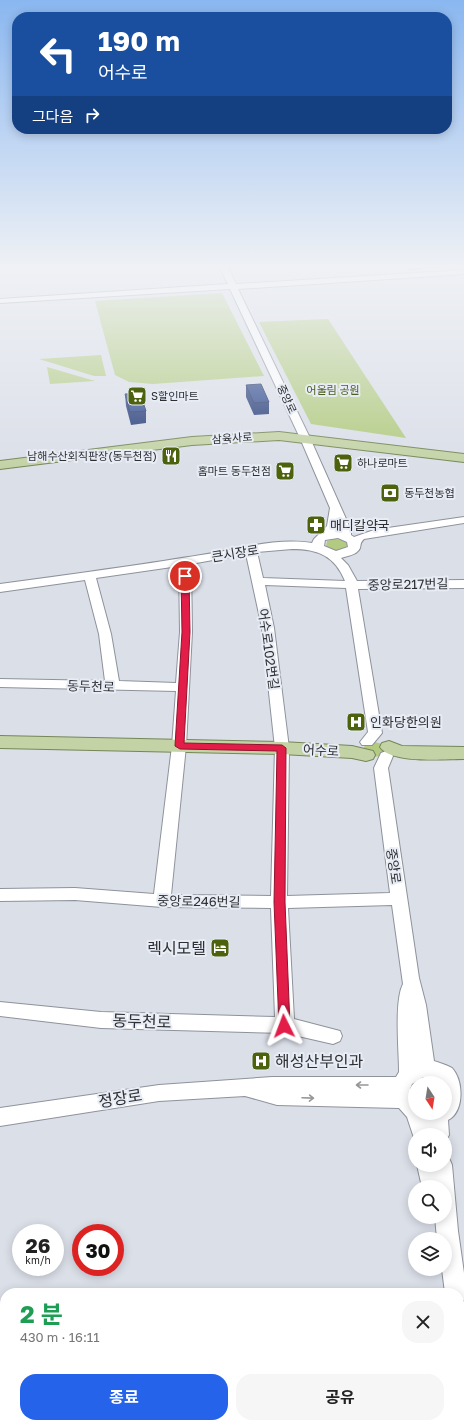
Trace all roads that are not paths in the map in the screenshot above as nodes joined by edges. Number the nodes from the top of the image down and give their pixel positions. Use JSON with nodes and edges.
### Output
{"nodes":[{"id":1,"x":256,"y":335,"type":"edge"},
{"id":2,"x":305,"y":438,"type":"junction"},
{"id":3,"x":464,"y":458,"type":"edge"},
{"id":4,"x":0,"y":465,"type":"edge"},
{"id":5,"x":335,"y":509,"type":"junction"},
{"id":6,"x":464,"y":520,"type":"edge"},
{"id":7,"x":342,"y":524,"type":"junction"},
{"id":8,"x":368,"y":534,"type":"junction"},
{"id":9,"x":319,"y":542,"type":"junction"},
{"id":10,"x":349,"y":544,"type":"junction"},
{"id":11,"x":251,"y":551,"type":"junction"},
{"id":12,"x":330,"y":553,"type":"junction"},
{"id":13,"x":184,"y":561,"type":"junction"},
{"id":14,"x":90,"y":577,"type":"junction"},
{"id":15,"x":257,"y":581,"type":"junction"},
{"id":16,"x":351,"y":582,"type":"junction"},
{"id":17,"x":464,"y":584,"type":"edge"},
{"id":18,"x":0,"y":588,"type":"edge"},
{"id":19,"x":0,"y":683,"type":"edge"},
{"id":20,"x":113,"y":686,"type":"junction"},
{"id":21,"x":182,"y":687,"type":"junction"},
{"id":22,"x":0,"y":742,"type":"edge"},
{"id":23,"x":180,"y":746,"type":"junction"},
{"id":24,"x":282,"y":748,"type":"junction"},
{"id":25,"x":376,"y":749,"type":"junction"},
{"id":26,"x":464,"y":753,"type":"edge"},
{"id":27,"x":0,"y":895,"type":"edge"},
{"id":28,"x":398,"y":899,"type":"junction"},
{"id":29,"x":162,"y":901,"type":"junction"},
{"id":30,"x":279,"y":902,"type":"junction"},
{"id":31,"x":0,"y":1009,"type":"edge"},
{"id":32,"x":284,"y":1026,"type":"junction"},
{"id":33,"x":333,"y":1036,"type":"dead end"},
{"id":34,"x":412,"y":1076,"type":"edge"},
{"id":35,"x":430,"y":1076,"type":"edge"},
{"id":36,"x":446,"y":1076,"type":"edge"},
{"id":37,"x":452,"y":1082,"type":"edge"},
{"id":38,"x":408,"y":1095,"type":"edge"},
{"id":39,"x":460,"y":1095,"type":"edge"},
{"id":40,"x":452,"y":1107,"type":"edge"},
{"id":41,"x":0,"y":1117,"type":"edge"},
{"id":42,"x":444,"y":1224,"type":"edge"},
{"id":43,"x":455,"y":1288,"type":"edge"}],
"edges":[{"from":1,"to":2,"type":"street","name":"중앙로"},
{"from":2,"to":3,"type":"main road","name":"삼육사로"},
{"from":2,"to":4,"type":"main road","name":"삼육사로"},
{"from":2,"to":5,"type":"street","name":"중앙로"},
{"from":5,"to":7,"type":"street","name":"중앙로"},
{"from":5,"to":9,"type":"street"},
{"from":6,"to":8,"type":"street"},
{"from":7,"to":8,"type":"street"},
{"from":7,"to":10,"type":"street","name":"중앙로"},
{"from":8,"to":10,"type":"street"},
{"from":9,"to":10,"type":"street","name":"큰시장로"},
{"from":9,"to":11,"type":"street","name":"큰시장로"},
{"from":9,"to":12,"type":"street"},
{"from":10,"to":12,"type":"street"},
{"from":10,"to":16,"type":"street","name":"중앙로"},
{"from":11,"to":13,"type":"street","name":"큰시장로"},
{"from":11,"to":15,"type":"street","name":"어수로102번길"},
{"from":12,"to":16,"type":"street"},
{"from":13,"to":14,"type":"street","name":"큰시장로"},
{"from":13,"to":21,"type":"street"},
{"from":14,"to":18,"type":"street","name":"큰시장로"},
{"from":14,"to":20,"type":"street"},
{"from":15,"to":16,"type":"street"},
{"from":15,"to":24,"type":"street","name":"어수로102번길"},
{"from":16,"to":17,"type":"street","name":"중앙로217번길"},
{"from":16,"to":25,"type":"street","name":"중앙로"},
{"from":19,"to":20,"type":"street","name":"동두천로"},
{"from":20,"to":21,"type":"street","name":"동두천로"},
{"from":21,"to":23,"type":"street"},
{"from":22,"to":23,"type":"main road","name":"어수로"},
{"from":23,"to":24,"type":"main road","name":"어수로"},
{"from":23,"to":29,"type":"street"},
{"from":24,"to":25,"type":"main road","name":"어수로"},
{"from":24,"to":30,"type":"street","name":"어수로102번길"},
{"from":25,"to":26,"type":"main road","name":"어수로"},
{"from":25,"to":28,"type":"street","name":"중앙로"},
{"from":27,"to":29,"type":"street","name":"중앙로246번길"},
{"from":28,"to":30,"type":"street","name":"중앙로246번길"},
{"from":28,"to":34,"type":"street","name":"중앙로"},
{"from":29,"to":30,"type":"street","name":"중앙로246번길"},
{"from":30,"to":32,"type":"street","name":"어수로102번길"},
{"from":31,"to":32,"type":"street","name":"동두천로"},
{"from":32,"to":33,"type":"street","name":"동두천로"},
{"from":35,"to":36,"type":"street"},
{"from":37,"to":39,"type":"street"},
{"from":38,"to":41,"type":"street","name":"정장로"},
{"from":39,"to":40,"type":"street"},
{"from":42,"to":43,"type":"street"}]}
